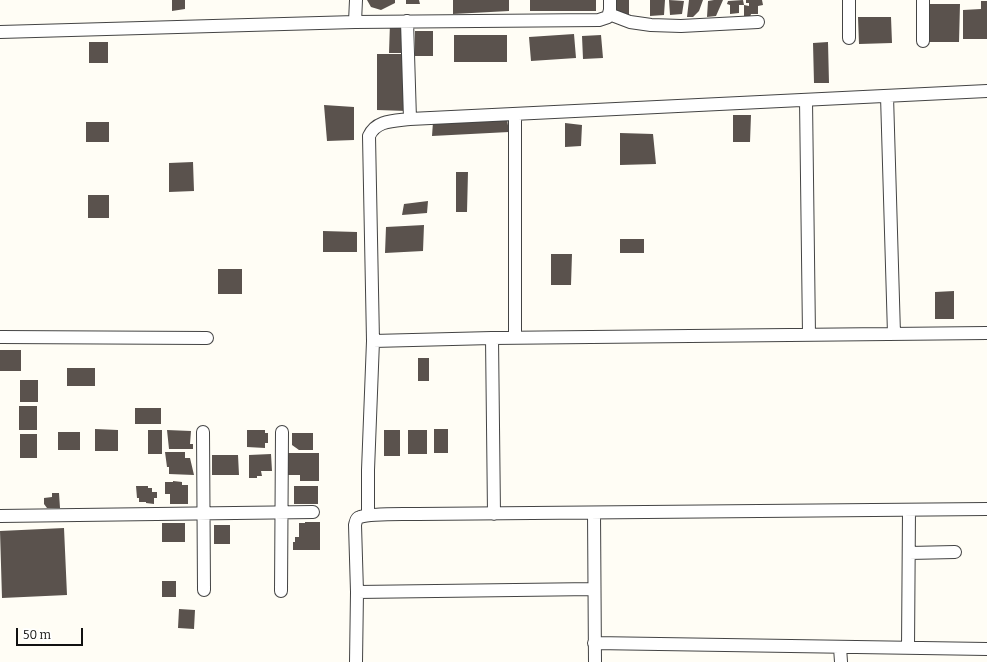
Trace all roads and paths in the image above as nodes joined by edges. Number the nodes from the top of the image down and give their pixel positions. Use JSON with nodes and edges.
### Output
{"nodes":[{"id":1,"x":356,"y":0,"type":"edge"},
{"id":2,"x":610,"y":0,"type":"edge"},
{"id":3,"x":849,"y":0,"type":"edge"},
{"id":4,"x":923,"y":0,"type":"edge"},
{"id":5,"x":609,"y":14,"type":"junction"},
{"id":6,"x":355,"y":22,"type":"junction"},
{"id":7,"x":407,"y":22,"type":"junction"},
{"id":8,"x":758,"y":22,"type":"dead end"},
{"id":9,"x":0,"y":32,"type":"edge"},
{"id":10,"x":849,"y":38,"type":"dead end"},
{"id":11,"x":923,"y":41,"type":"dead end"},
{"id":12,"x":987,"y":92,"type":"edge"},
{"id":13,"x":887,"y":96,"type":"junction"},
{"id":14,"x":806,"y":100,"type":"junction"},
{"id":15,"x":515,"y":114,"type":"junction"},
{"id":16,"x":410,"y":119,"type":"junction"},
{"id":17,"x":987,"y":333,"type":"edge"},
{"id":18,"x":894,"y":334,"type":"junction"},
{"id":19,"x":809,"y":335,"type":"junction"},
{"id":20,"x":0,"y":337,"type":"edge"},
{"id":21,"x":207,"y":338,"type":"dead end"},
{"id":22,"x":492,"y":338,"type":"junction"},
{"id":23,"x":515,"y":338,"type":"junction"},
{"id":24,"x":373,"y":341,"type":"junction"},
{"id":25,"x":203,"y":432,"type":"dead end"},
{"id":26,"x":282,"y":432,"type":"dead end"},
{"id":27,"x":987,"y":509,"type":"edge"},
{"id":28,"x":909,"y":510,"type":"junction"},
{"id":29,"x":282,"y":512,"type":"junction"},
{"id":30,"x":312,"y":512,"type":"dead end"},
{"id":31,"x":204,"y":513,"type":"junction"},
{"id":32,"x":594,"y":513,"type":"junction"},
{"id":33,"x":494,"y":514,"type":"junction"},
{"id":34,"x":0,"y":516,"type":"edge"},
{"id":35,"x":368,"y":516,"type":"junction"},
{"id":36,"x":955,"y":552,"type":"dead end"},
{"id":37,"x":909,"y":553,"type":"junction"},
{"id":38,"x":594,"y":589,"type":"junction"},
{"id":39,"x":204,"y":590,"type":"dead end"},
{"id":40,"x":281,"y":591,"type":"dead end"},
{"id":41,"x":357,"y":592,"type":"junction"},
{"id":42,"x":594,"y":643,"type":"junction"},
{"id":43,"x":840,"y":647,"type":"junction"},
{"id":44,"x":908,"y":648,"type":"junction"},
{"id":45,"x":987,"y":649,"type":"edge"},
{"id":46,"x":356,"y":662,"type":"edge"},
{"id":47,"x":594,"y":662,"type":"edge"},
{"id":48,"x":841,"y":662,"type":"edge"}],
"edges":[{"from":1,"to":6,"type":"street"},
{"from":2,"to":5,"type":"street"},
{"from":3,"to":10,"type":"street"},
{"from":4,"to":11,"type":"street"},
{"from":5,"to":7,"type":"street"},
{"from":5,"to":8,"type":"street"},
{"from":6,"to":7,"type":"street"},
{"from":6,"to":9,"type":"street"},
{"from":7,"to":16,"type":"street"},
{"from":12,"to":13,"type":"street"},
{"from":13,"to":14,"type":"street"},
{"from":13,"to":18,"type":"street"},
{"from":14,"to":15,"type":"street"},
{"from":14,"to":19,"type":"street"},
{"from":15,"to":16,"type":"street"},
{"from":15,"to":23,"type":"street"},
{"from":16,"to":24,"type":"street"},
{"from":17,"to":18,"type":"street"},
{"from":18,"to":19,"type":"street"},
{"from":19,"to":23,"type":"street"},
{"from":20,"to":21,"type":"street"},
{"from":22,"to":23,"type":"street"},
{"from":22,"to":24,"type":"street"},
{"from":22,"to":33,"type":"street"},
{"from":24,"to":35,"type":"street"},
{"from":25,"to":31,"type":"street"},
{"from":26,"to":29,"type":"street"},
{"from":27,"to":28,"type":"street"},
{"from":28,"to":32,"type":"street"},
{"from":28,"to":37,"type":"street"},
{"from":29,"to":30,"type":"street"},
{"from":29,"to":31,"type":"street"},
{"from":29,"to":40,"type":"street"},
{"from":31,"to":34,"type":"street"},
{"from":31,"to":39,"type":"street"},
{"from":32,"to":33,"type":"street"},
{"from":32,"to":38,"type":"street"},
{"from":33,"to":35,"type":"street"},
{"from":35,"to":41,"type":"street"},
{"from":36,"to":37,"type":"street"},
{"from":37,"to":44,"type":"street"},
{"from":38,"to":41,"type":"street"},
{"from":38,"to":42,"type":"street"},
{"from":41,"to":46,"type":"street"},
{"from":42,"to":43,"type":"street"},
{"from":42,"to":47,"type":"street"},
{"from":43,"to":44,"type":"street"},
{"from":43,"to":48,"type":"street"},
{"from":44,"to":45,"type":"street"}]}
